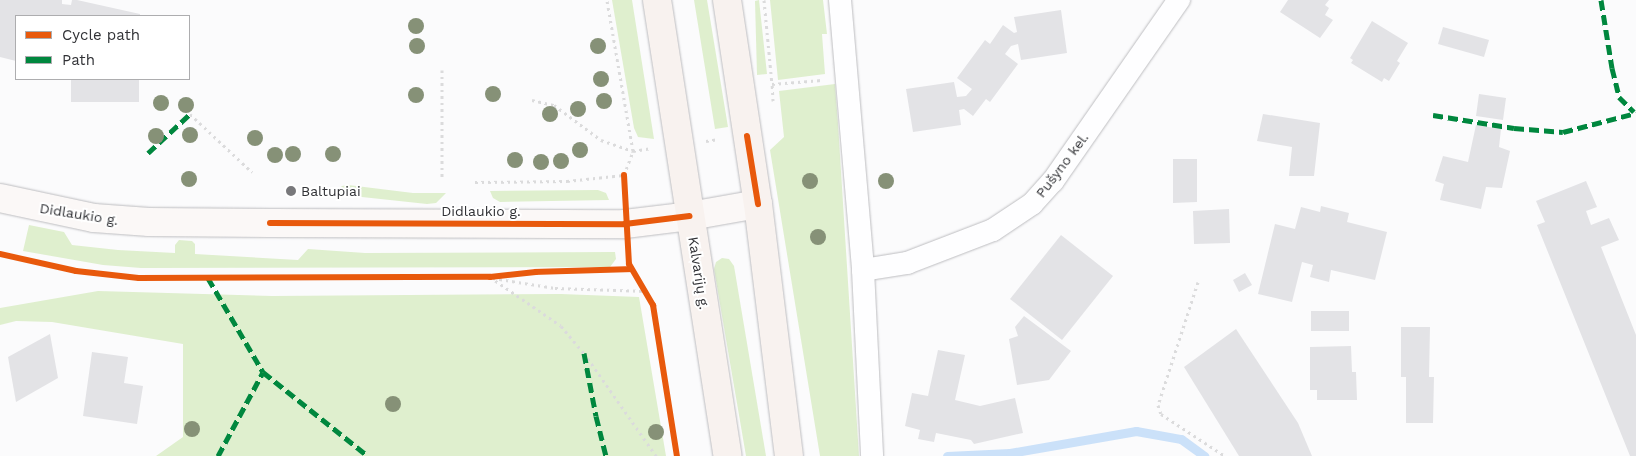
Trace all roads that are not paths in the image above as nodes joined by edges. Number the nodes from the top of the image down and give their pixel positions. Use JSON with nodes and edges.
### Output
{"nodes":[{"id":1,"x":657,"y":0,"type":"edge"},
{"id":2,"x":727,"y":0,"type":"edge"},
{"id":3,"x":840,"y":0,"type":"edge"},
{"id":4,"x":1179,"y":0,"type":"edge"},
{"id":5,"x":0,"y":198,"type":"edge"},
{"id":6,"x":758,"y":204,"type":"junction"},
{"id":7,"x":690,"y":216,"type":"junction"},
{"id":8,"x":863,"y":270,"type":"junction"},
{"id":9,"x":728,"y":456,"type":"edge"},
{"id":10,"x":789,"y":456,"type":"edge"},
{"id":11,"x":872,"y":456,"type":"edge"}],
"edges":[{"from":1,"to":7,"type":"main road","name":"Kalvarijų g."},
{"from":2,"to":6,"type":"main road"},
{"from":3,"to":8,"type":"street"},
{"from":4,"to":8,"type":"street","name":"Pušyno kel."},
{"from":5,"to":7,"type":"street","name":"Didlaukio g."},
{"from":6,"to":7,"type":"street","name":"Didlaukio g."},
{"from":6,"to":10,"type":"main road"},
{"from":7,"to":9,"type":"main road","name":"Kalvarijų g."},
{"from":8,"to":11,"type":"street"}]}
